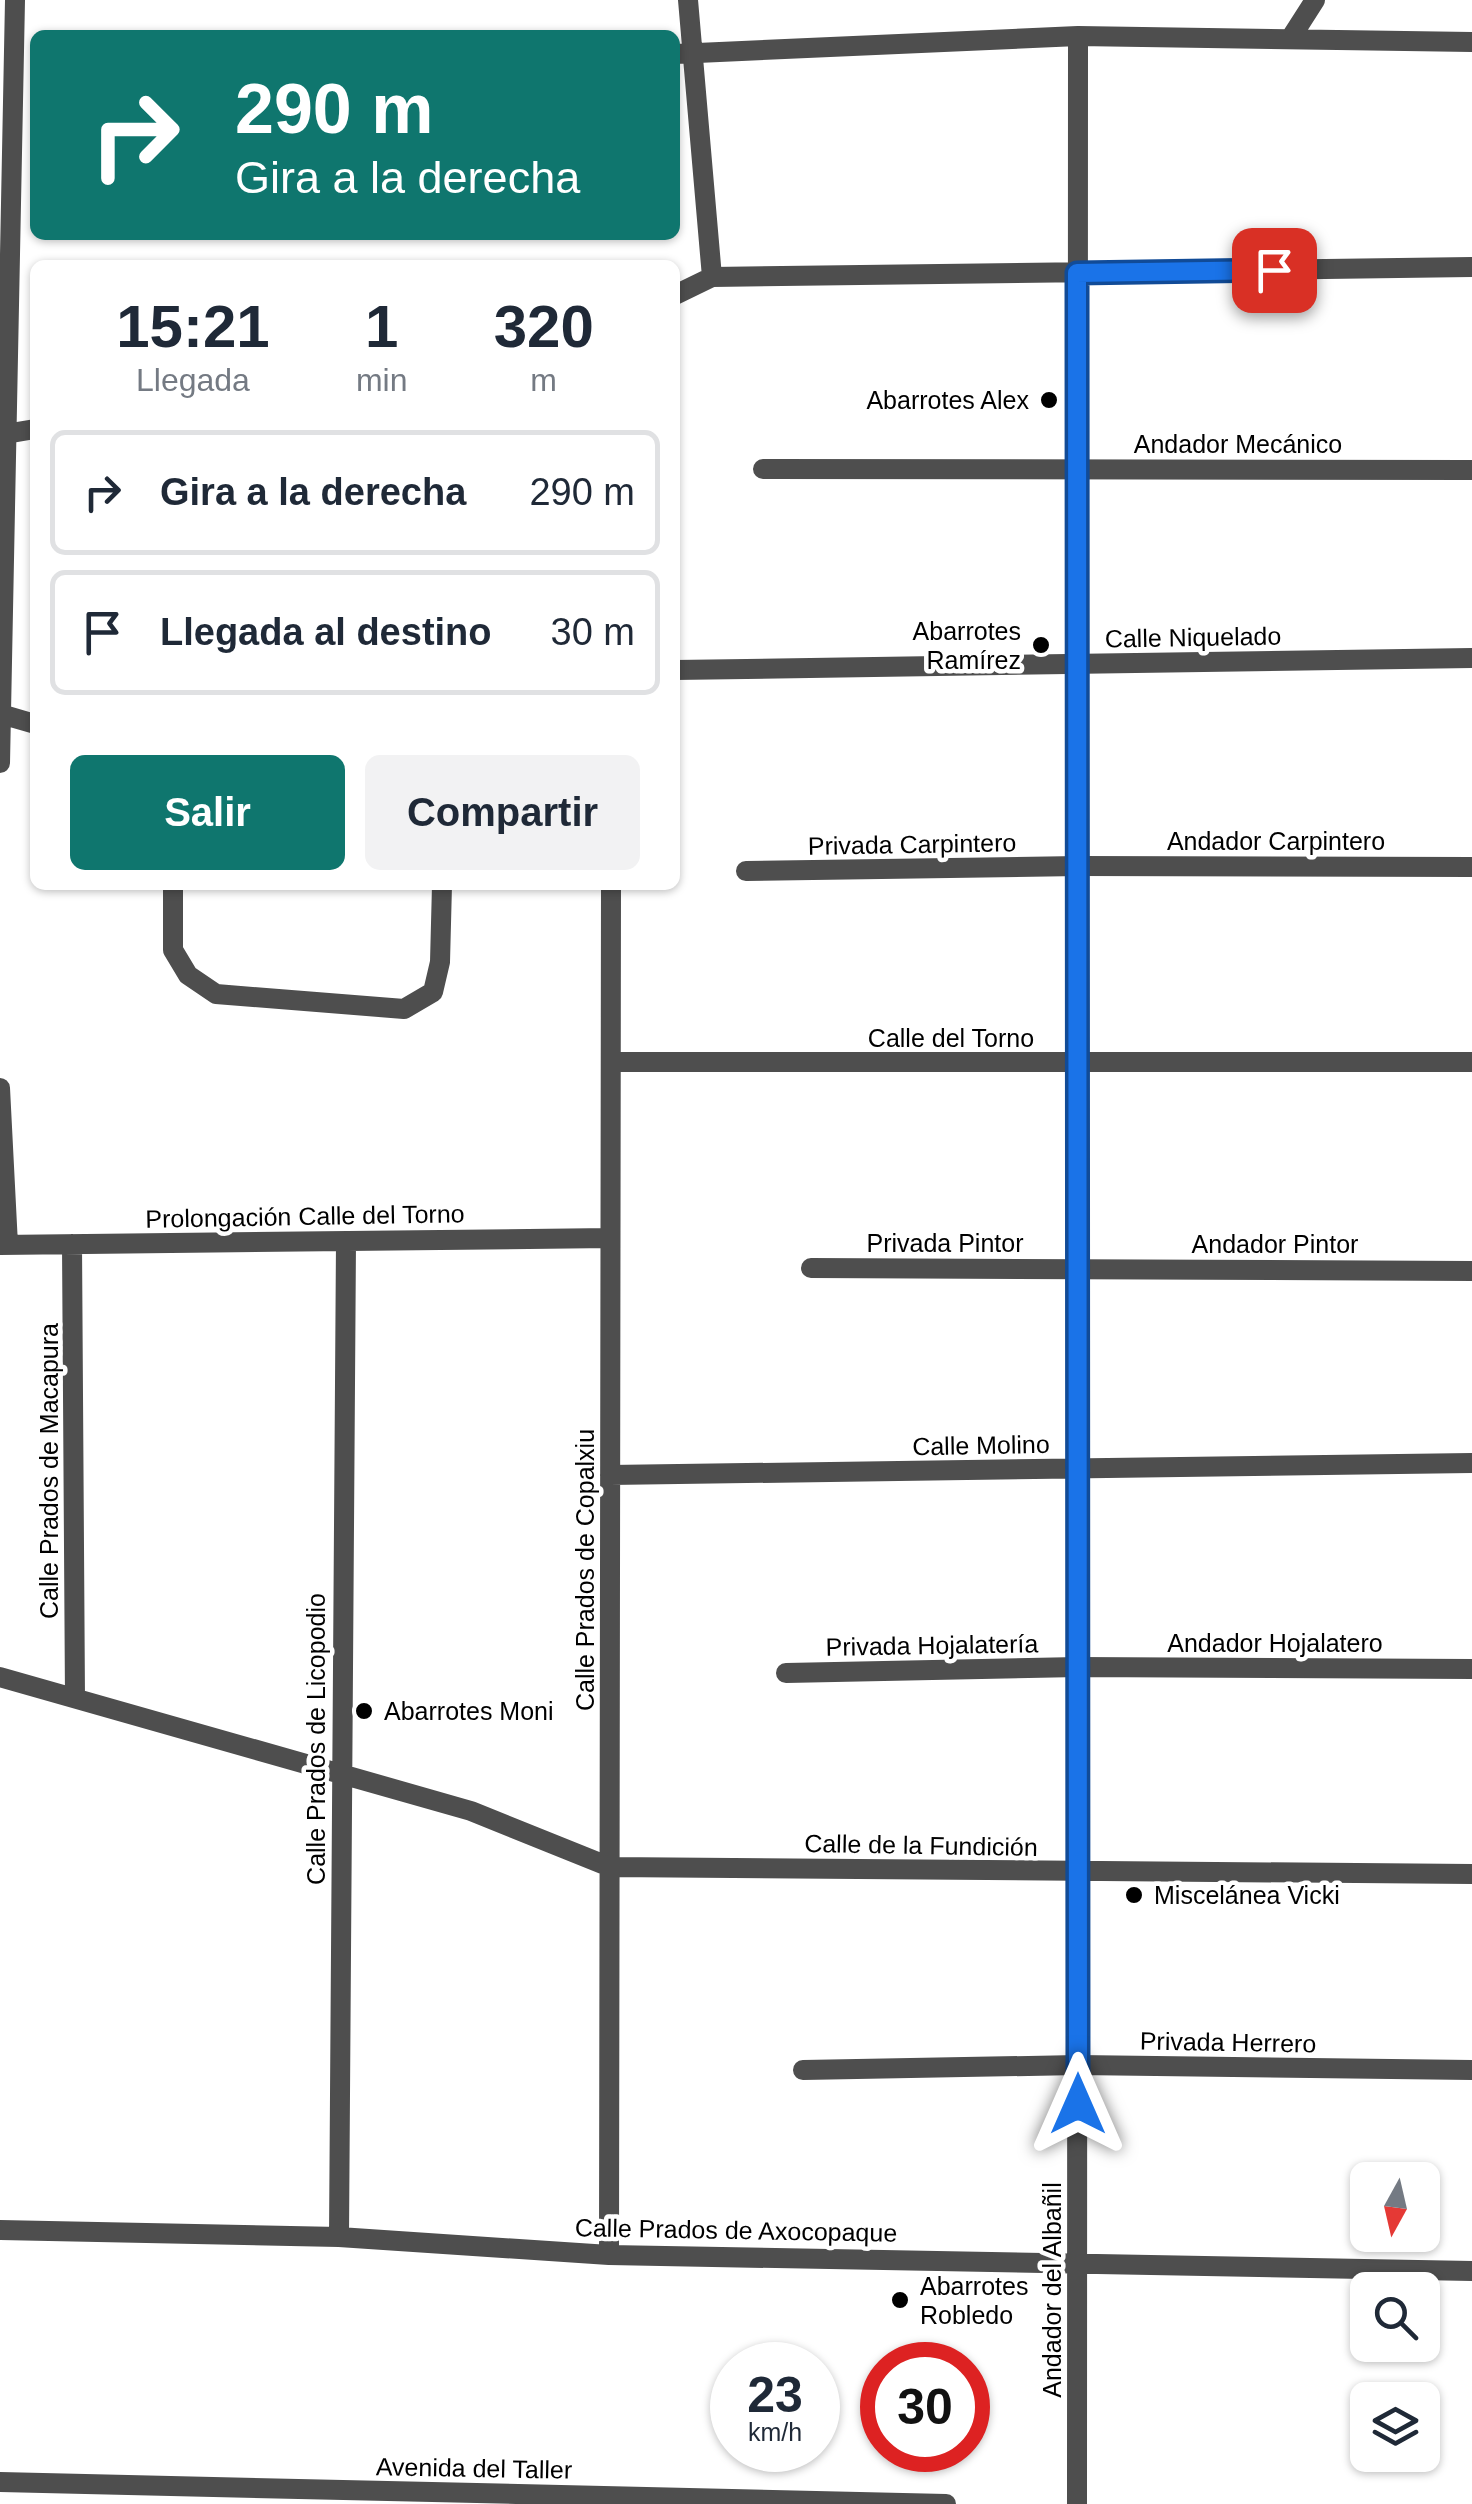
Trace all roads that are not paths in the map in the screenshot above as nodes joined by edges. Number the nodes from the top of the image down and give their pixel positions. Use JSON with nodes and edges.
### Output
{"nodes":[{"id":1,"x":15,"y":0,"type":"edge"},
{"id":2,"x":688,"y":0,"type":"edge"},
{"id":3,"x":1315,"y":0,"type":"edge"},
{"id":4,"x":1078,"y":36,"type":"junction"},
{"id":5,"x":1292,"y":36,"type":"junction"},
{"id":6,"x":1472,"y":42,"type":"edge"},
{"id":7,"x":685,"y":53,"type":"edge"},
{"id":8,"x":30,"y":152,"type":"edge"},
{"id":9,"x":13,"y":154,"type":"junction"},
{"id":10,"x":1472,"y":267,"type":"edge"},
{"id":11,"x":1077,"y":273,"type":"junction"},
{"id":12,"x":712,"y":277,"type":"junction"},
{"id":13,"x":680,"y":293,"type":"edge"},
{"id":14,"x":30,"y":429,"type":"edge"},
{"id":15,"x":4,"y":434,"type":"edge"},
{"id":16,"x":763,"y":469,"type":"dead end"},
{"id":17,"x":1079,"y":469,"type":"junction"},
{"id":18,"x":1472,"y":470,"type":"edge"},
{"id":19,"x":1472,"y":658,"type":"edge"},
{"id":20,"x":1079,"y":664,"type":"junction"},
{"id":21,"x":680,"y":670,"type":"edge"},
{"id":22,"x":1,"y":714,"type":"edge"},
{"id":23,"x":30,"y":723,"type":"edge"},
{"id":24,"x":0,"y":763,"type":"edge"},
{"id":25,"x":1079,"y":866,"type":"junction"},
{"id":26,"x":1472,"y":867,"type":"edge"},
{"id":27,"x":746,"y":872,"type":"dead end"},
{"id":28,"x":173,"y":890,"type":"edge"},
{"id":29,"x":442,"y":890,"type":"edge"},
{"id":30,"x":610,"y":890,"type":"edge"},
{"id":31,"x":611,"y":1062,"type":"junction"},
{"id":32,"x":1472,"y":1062,"type":"edge"},
{"id":33,"x":1079,"y":1063,"type":"junction"},
{"id":34,"x":0,"y":1088,"type":"edge"},
{"id":35,"x":610,"y":1238,"type":"junction"},
{"id":36,"x":346,"y":1241,"type":"junction"},
{"id":37,"x":72,"y":1244,"type":"junction"},
{"id":38,"x":4,"y":1245,"type":"edge"},
{"id":39,"x":811,"y":1268,"type":"dead end"},
{"id":40,"x":1078,"y":1268,"type":"junction"},
{"id":41,"x":1472,"y":1271,"type":"edge"},
{"id":42,"x":1472,"y":1464,"type":"edge"},
{"id":43,"x":1079,"y":1468,"type":"junction"},
{"id":44,"x":610,"y":1475,"type":"junction"},
{"id":45,"x":1078,"y":1667,"type":"junction"},
{"id":46,"x":1472,"y":1669,"type":"edge"},
{"id":47,"x":786,"y":1673,"type":"dead end"},
{"id":48,"x":0,"y":1677,"type":"edge"},
{"id":49,"x":75,"y":1698,"type":"junction"},
{"id":50,"x":339,"y":1770,"type":"junction"},
{"id":51,"x":610,"y":1867,"type":"junction"},
{"id":52,"x":1078,"y":1872,"type":"junction"},
{"id":53,"x":1472,"y":1874,"type":"edge"},
{"id":54,"x":1078,"y":2065,"type":"junction"},
{"id":55,"x":803,"y":2070,"type":"dead end"},
{"id":56,"x":1472,"y":2070,"type":"edge"},
{"id":57,"x":0,"y":2230,"type":"edge"},
{"id":58,"x":339,"y":2238,"type":"junction"},
{"id":59,"x":610,"y":2255,"type":"junction"},
{"id":60,"x":1077,"y":2262,"type":"junction"},
{"id":61,"x":1472,"y":2271,"type":"edge"},
{"id":62,"x":0,"y":2482,"type":"edge"},
{"id":63,"x":320,"y":2497,"type":"edge"},
{"id":64,"x":946,"y":2504,"type":"edge"},
{"id":65,"x":1077,"y":2504,"type":"edge"}],
"edges":[{"from":1,"to":9,"type":"street"},
{"from":2,"to":7,"type":"street"},
{"from":3,"to":5,"type":"street"},
{"from":4,"to":5,"type":"street"},
{"from":4,"to":7,"type":"street"},
{"from":4,"to":11,"type":"street","name":"Andador del Albañil"},
{"from":5,"to":6,"type":"street"},
{"from":7,"to":12,"type":"street"},
{"from":8,"to":9,"type":"street"},
{"from":9,"to":15,"type":"street"},
{"from":10,"to":11,"type":"street"},
{"from":11,"to":12,"type":"street"},
{"from":11,"to":17,"type":"street","name":"Andador del Albañil"},
{"from":12,"to":13,"type":"street"},
{"from":14,"to":15,"type":"street"},
{"from":15,"to":22,"type":"street"},
{"from":16,"to":17,"type":"street","name":"Andador Mecánico"},
{"from":17,"to":18,"type":"street","name":"Andador Mecánico"},
{"from":17,"to":20,"type":"street","name":"Andador del Albañil"},
{"from":19,"to":20,"type":"street","name":"Calle Niquelado"},
{"from":20,"to":21,"type":"street","name":"Calle Niquelado"},
{"from":20,"to":25,"type":"street","name":"Andador del Albañil"},
{"from":22,"to":23,"type":"street"},
{"from":22,"to":24,"type":"street"},
{"from":25,"to":26,"type":"street","name":"Andador Carpintero"},
{"from":25,"to":27,"type":"street","name":"Privada Carpintero"},
{"from":25,"to":33,"type":"street","name":"Andador del Albañil"},
{"from":28,"to":29,"type":"street"},
{"from":30,"to":31,"type":"street","name":"Calle Prados de Copalxiu"},
{"from":31,"to":33,"type":"street","name":"Calle del Torno"},
{"from":31,"to":35,"type":"street","name":"Calle Prados de Copalxiu"},
{"from":32,"to":33,"type":"street","name":"Calle del Torno"},
{"from":33,"to":40,"type":"street","name":"Andador del Albañil"},
{"from":34,"to":38,"type":"street"},
{"from":35,"to":36,"type":"street","name":"Prolongación Calle del Torno"},
{"from":35,"to":44,"type":"street","name":"Calle Prados de Copalxiu"},
{"from":36,"to":37,"type":"street","name":"Prolongación Calle del Torno"},
{"from":36,"to":50,"type":"street","name":"Calle Prados de Licopodio"},
{"from":37,"to":38,"type":"street","name":"Prolongación Calle del Torno"},
{"from":37,"to":49,"type":"street","name":"Calle Prados de Macapura"},
{"from":39,"to":40,"type":"street","name":"Privada Pintor"},
{"from":40,"to":41,"type":"street","name":"Andador Pintor"},
{"from":40,"to":43,"type":"street","name":"Andador del Albañil"},
{"from":42,"to":43,"type":"street","name":"Calle Molino"},
{"from":43,"to":44,"type":"street","name":"Calle Molino"},
{"from":43,"to":45,"type":"street","name":"Andador del Albañil"},
{"from":44,"to":51,"type":"street","name":"Calle Prados de Copalxiu"},
{"from":45,"to":46,"type":"street","name":"Andador Hojalatero"},
{"from":45,"to":47,"type":"street","name":"Privada Hojalatería"},
{"from":45,"to":52,"type":"street","name":"Andador del Albañil"},
{"from":48,"to":49,"type":"street"},
{"from":49,"to":50,"type":"street"},
{"from":50,"to":51,"type":"street"},
{"from":50,"to":58,"type":"street","name":"Calle Prados de Licopodio"},
{"from":51,"to":52,"type":"street","name":"Calle de la Fundición"},
{"from":51,"to":59,"type":"street","name":"Calle Prados de Copalxiu"},
{"from":52,"to":53,"type":"street","name":"Calle de la Fundición"},
{"from":52,"to":54,"type":"street","name":"Andador del Albañil"},
{"from":54,"to":55,"type":"street","name":"Privada Herrero"},
{"from":54,"to":56,"type":"street","name":"Privada Herrero"},
{"from":54,"to":60,"type":"street","name":"Andador del Albañil"},
{"from":57,"to":58,"type":"street","name":"Calle Prados de Axocopaque"},
{"from":58,"to":59,"type":"street","name":"Calle Prados de Axocopaque"},
{"from":59,"to":60,"type":"street","name":"Calle Prados de Axocopaque"},
{"from":60,"to":61,"type":"street","name":"Calle Prados de Axocopaque"},
{"from":60,"to":65,"type":"street","name":"Andador del Albañil"},
{"from":62,"to":63,"type":"street","name":"Avenida del Taller"},
{"from":63,"to":64,"type":"street","name":"Avenida del Taller"}]}
